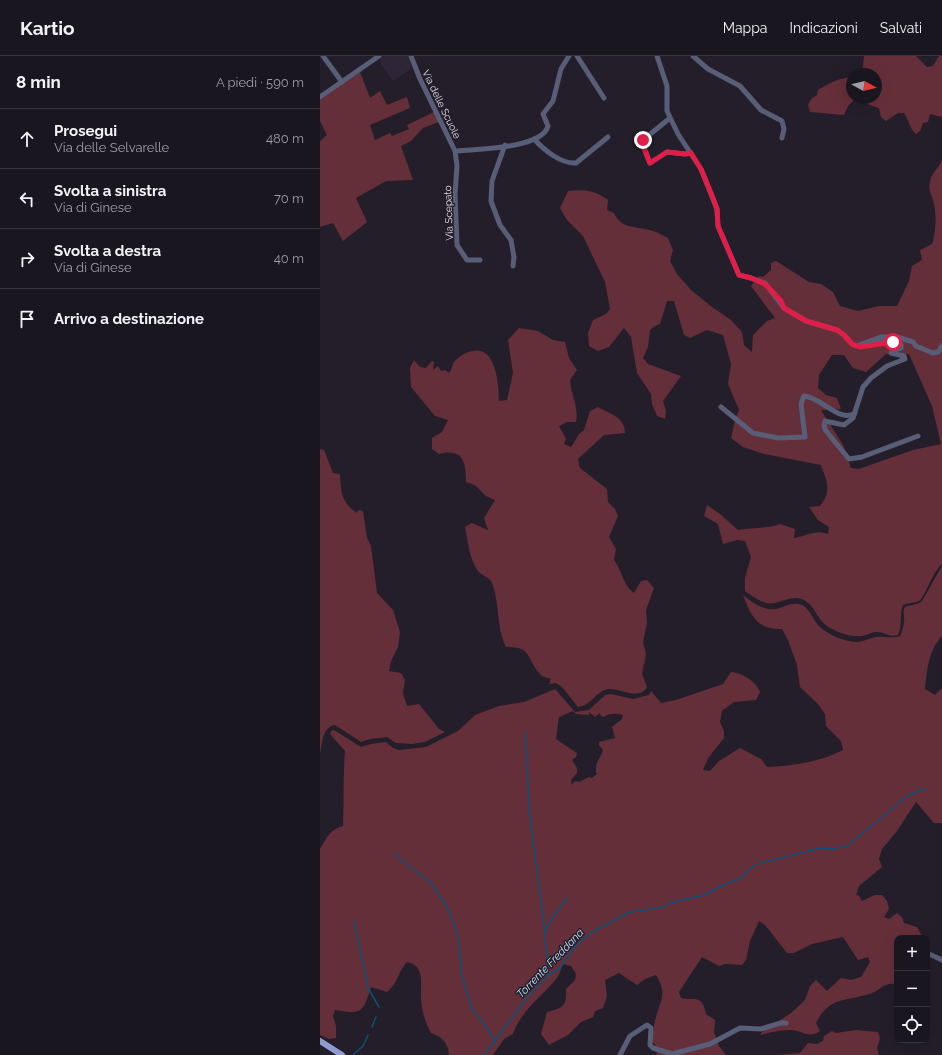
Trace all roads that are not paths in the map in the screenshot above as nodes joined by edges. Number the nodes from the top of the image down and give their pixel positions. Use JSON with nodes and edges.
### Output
{"nodes":[{"id":1,"x":323,"y":56,"type":"edge"},
{"id":2,"x":379,"y":56,"type":"edge"},
{"id":3,"x":411,"y":56,"type":"edge"},
{"id":4,"x":569,"y":56,"type":"edge"},
{"id":5,"x":577,"y":56,"type":"edge"},
{"id":6,"x":657,"y":56,"type":"edge"},
{"id":7,"x":693,"y":56,"type":"edge"},
{"id":8,"x":342,"y":82,"type":"junction"},
{"id":9,"x":320,"y":97,"type":"edge"},
{"id":10,"x":604,"y":98,"type":"dead end"},
{"id":11,"x":670,"y":118,"type":"junction"},
{"id":12,"x":608,"y":137,"type":"dead end"},
{"id":13,"x":782,"y":138,"type":"dead end"},
{"id":14,"x":534,"y":139,"type":"junction"},
{"id":15,"x":505,"y":145,"type":"junction"},
{"id":16,"x":455,"y":151,"type":"junction"},
{"id":17,"x":691,"y":153,"type":"junction"},
{"id":18,"x":480,"y":260,"type":"dead end"},
{"id":19,"x":513,"y":266,"type":"dead end"},
{"id":20,"x":856,"y":346,"type":"junction"},
{"id":21,"x":942,"y":346,"type":"edge"},
{"id":22,"x":721,"y":407,"type":"dead end"},
{"id":23,"x":855,"y":413,"type":"junction"},
{"id":24,"x":918,"y":436,"type":"dead end"},
{"id":25,"x":930,"y":955,"type":"edge"},
{"id":26,"x":942,"y":960,"type":"edge"},
{"id":27,"x":786,"y":1023,"type":"dead end"},
{"id":28,"x":320,"y":1041,"type":"edge"},
{"id":29,"x":342,"y":1055,"type":"edge"},
{"id":30,"x":620,"y":1055,"type":"edge"}],
"edges":[{"from":1,"to":8,"type":"street"},
{"from":2,"to":8,"type":"street"},
{"from":3,"to":16,"type":"street","name":"Via delle Scuole"},
{"from":4,"to":14,"type":"street"},
{"from":5,"to":10,"type":"street"},
{"from":6,"to":11,"type":"street"},
{"from":7,"to":13,"type":"street"},
{"from":8,"to":9,"type":"street"},
{"from":11,"to":17,"type":"street"},
{"from":11,"to":17,"type":"street"},
{"from":12,"to":14,"type":"street"},
{"from":14,"to":15,"type":"street","name":"Via delle Scuole"},
{"from":15,"to":16,"type":"street","name":"Via delle Scuole"},
{"from":15,"to":19,"type":"street"},
{"from":16,"to":18,"type":"street","name":"Via Scepato"},
{"from":17,"to":20,"type":"street"},
{"from":20,"to":21,"type":"street"},
{"from":20,"to":23,"type":"street"},
{"from":22,"to":23,"type":"street"},
{"from":23,"to":24,"type":"street"},
{"from":25,"to":26,"type":"street"},
{"from":27,"to":30,"type":"street"},
{"from":28,"to":29,"type":"main road"}]}
